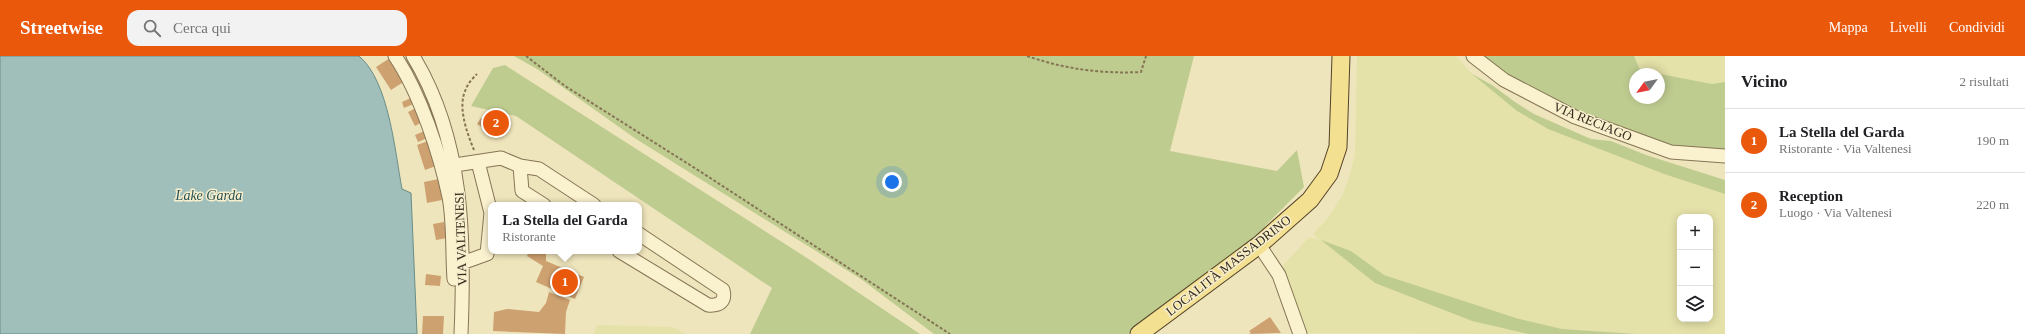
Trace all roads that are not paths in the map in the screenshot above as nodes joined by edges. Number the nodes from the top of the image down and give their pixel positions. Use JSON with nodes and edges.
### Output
{"nodes":[{"id":1,"x":395,"y":56,"type":"edge"},
{"id":2,"x":413,"y":56,"type":"edge"},
{"id":3,"x":1341,"y":56,"type":"edge"},
{"id":4,"x":1473,"y":56,"type":"edge"},
{"id":5,"x":1725,"y":156,"type":"edge"},
{"id":6,"x":478,"y":162,"type":"junction"},
{"id":7,"x":455,"y":164,"type":"junction"},
{"id":8,"x":520,"y":166,"type":"junction"},
{"id":9,"x":488,"y":202,"type":"edge"},
{"id":10,"x":539,"y":202,"type":"edge"},
{"id":11,"x":589,"y":202,"type":"edge"},
{"id":12,"x":642,"y":236,"type":"edge"},
{"id":13,"x":488,"y":244,"type":"edge"},
{"id":14,"x":1259,"y":245,"type":"junction"},
{"id":15,"x":624,"y":254,"type":"edge"},
{"id":16,"x":462,"y":263,"type":"junction"},
{"id":17,"x":458,"y":288,"type":"junction"},
{"id":18,"x":453,"y":334,"type":"edge"},
{"id":19,"x":461,"y":334,"type":"edge"},
{"id":20,"x":1139,"y":334,"type":"edge"},
{"id":21,"x":1300,"y":334,"type":"edge"}],
"edges":[{"from":1,"to":17,"type":"street"},
{"from":2,"to":7,"type":"street","name":"VIA VALTENESI"},
{"from":3,"to":14,"type":"main road","name":"LOCALITÀ MASSADRINO"},
{"from":4,"to":5,"type":"street","name":"VIA RECIAGO"},
{"from":6,"to":7,"type":"street"},
{"from":6,"to":8,"type":"street"},
{"from":6,"to":9,"type":"street"},
{"from":7,"to":16,"type":"street","name":"VIA VALTENESI"},
{"from":8,"to":10,"type":"street"},
{"from":8,"to":11,"type":"street"},
{"from":12,"to":15,"type":"street"},
{"from":13,"to":16,"type":"street"},
{"from":14,"to":20,"type":"main road","name":"LOCALITÀ MASSADRINO"},
{"from":14,"to":21,"type":"street"},
{"from":16,"to":17,"type":"street","name":"VIA VALTENESI"},
{"from":17,"to":18,"type":"street"},
{"from":17,"to":19,"type":"street","name":"VIA VALTENESI"}]}
